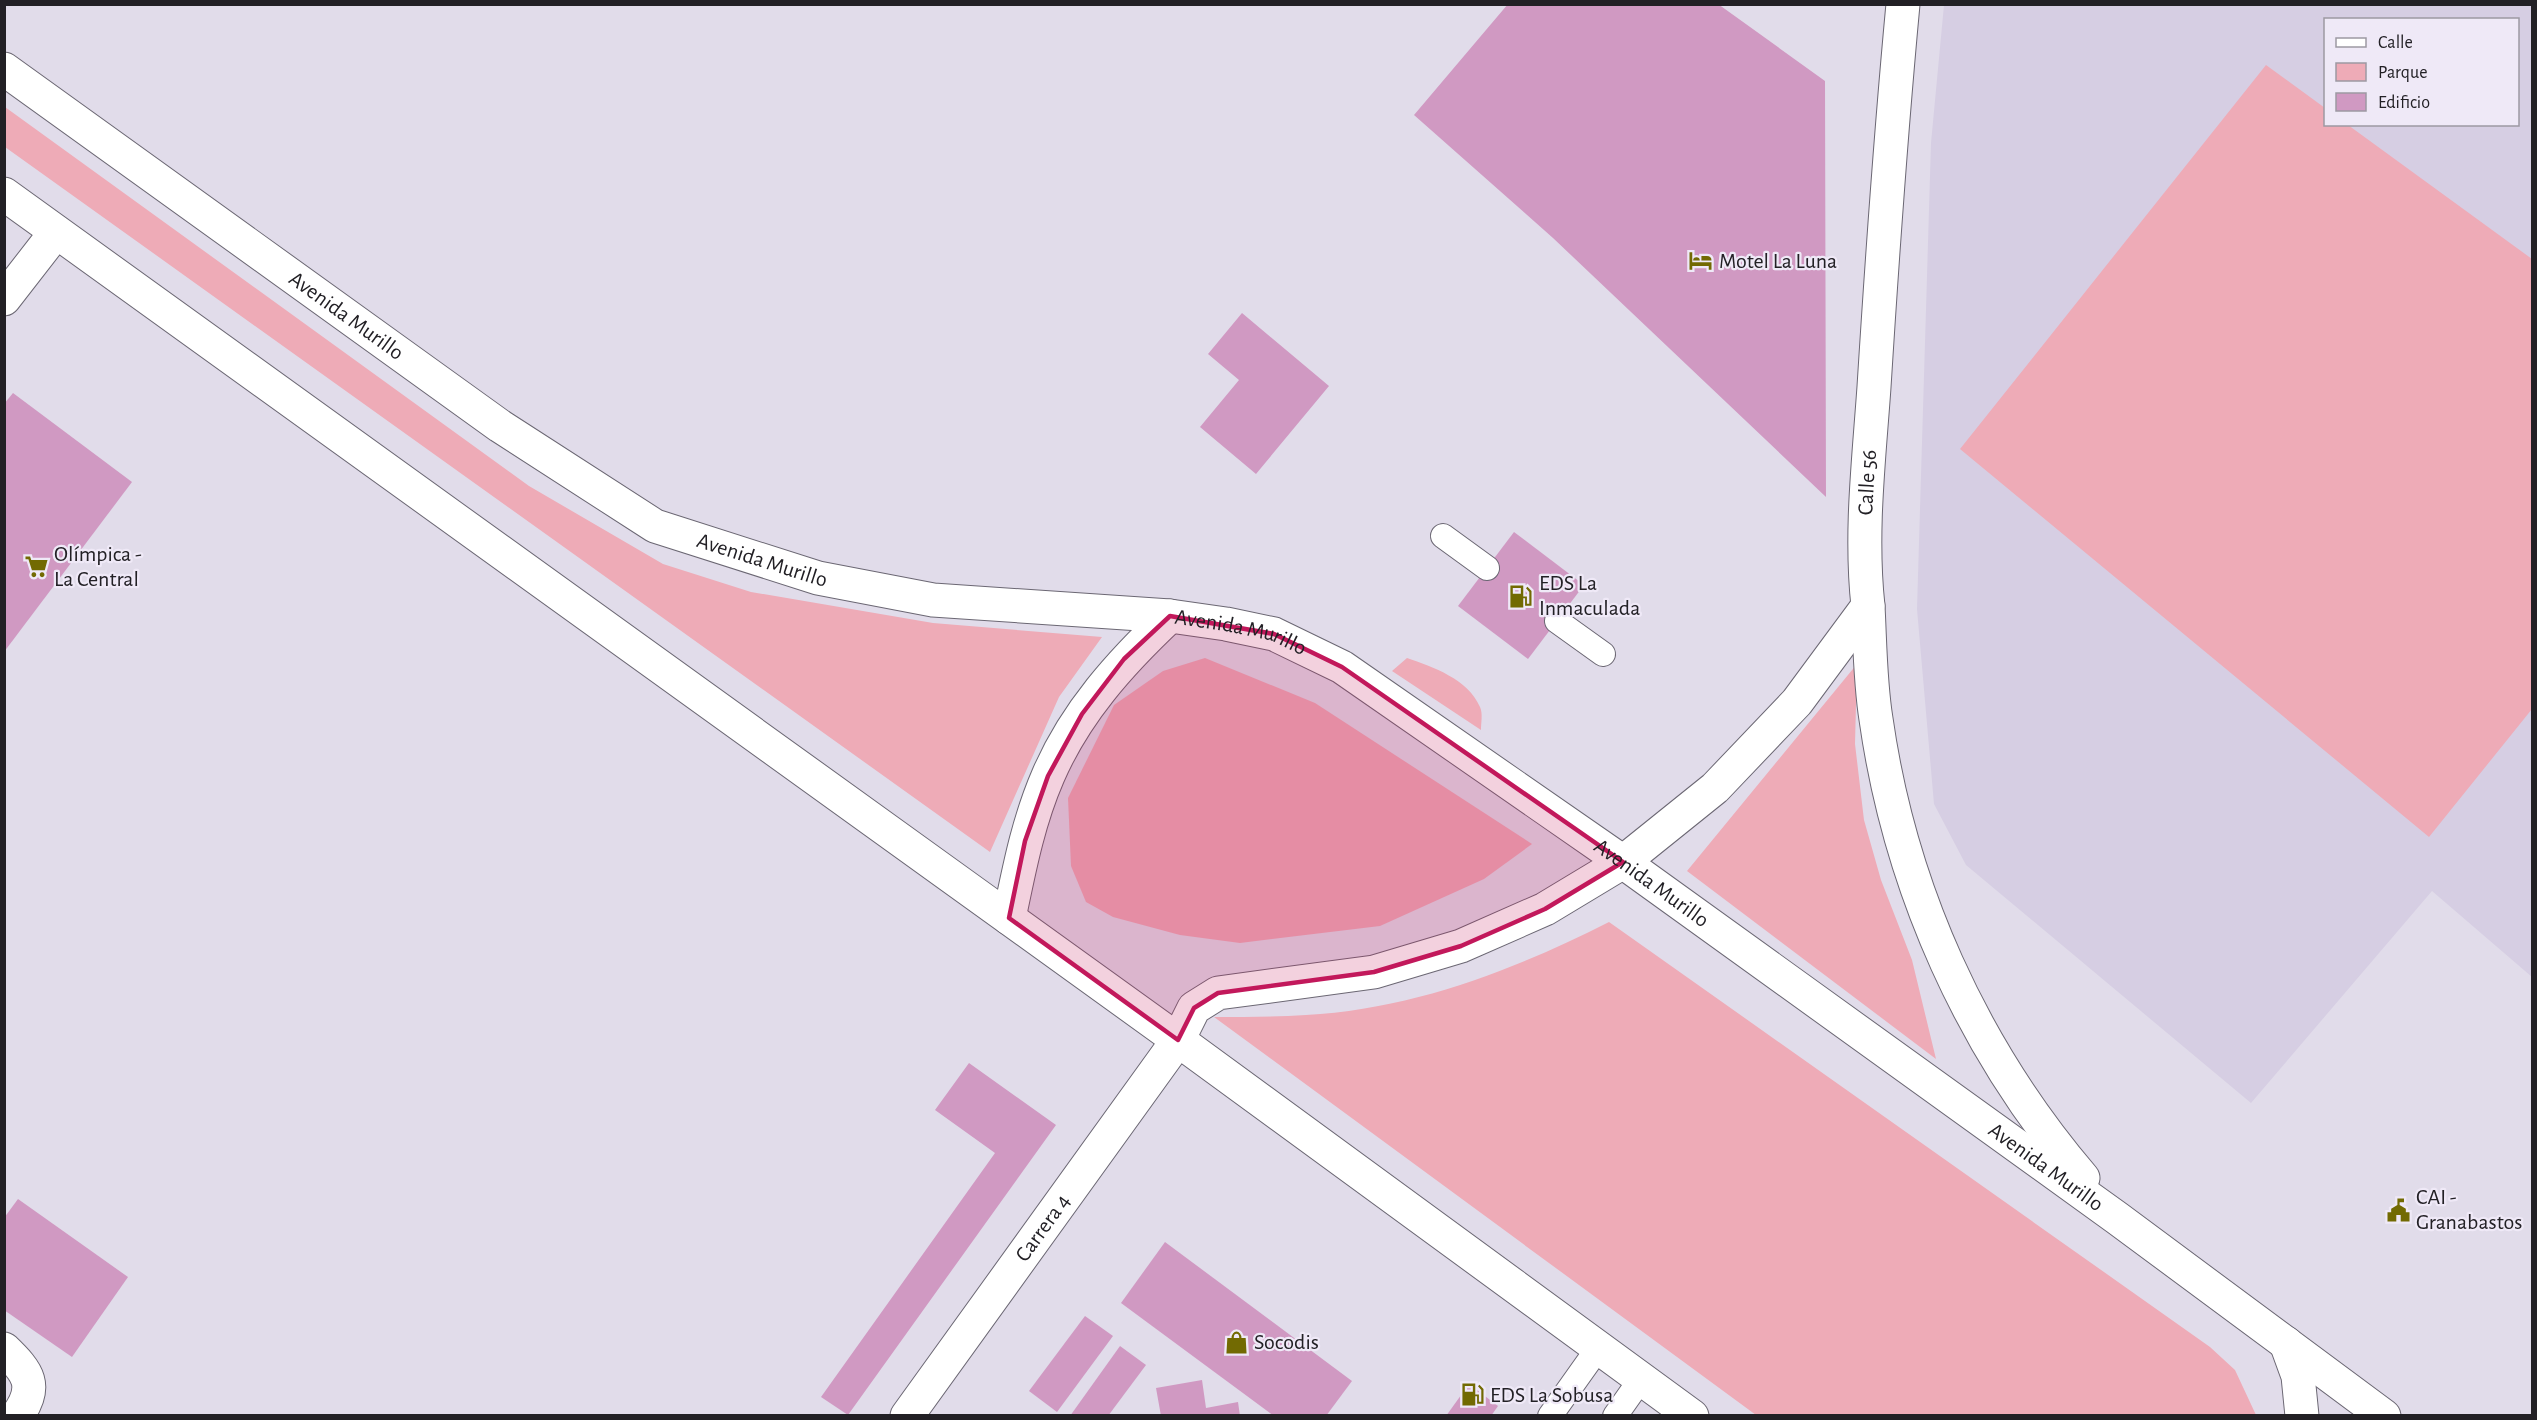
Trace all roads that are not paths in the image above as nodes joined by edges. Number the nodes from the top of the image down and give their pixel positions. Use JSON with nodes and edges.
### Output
{"nodes":[{"id":1,"x":1904,"y":4,"type":"edge"},
{"id":2,"x":4,"y":69,"type":"edge"},
{"id":3,"x":4,"y":194,"type":"edge"},
{"id":4,"x":56,"y":232,"type":"junction"},
{"id":5,"x":4,"y":299,"type":"edge"},
{"id":6,"x":1443,"y":536,"type":"dead end"},
{"id":7,"x":1487,"y":568,"type":"dead end"},
{"id":8,"x":1868,"y":606,"type":"junction"},
{"id":9,"x":1170,"y":616,"type":"junction"},
{"id":10,"x":1557,"y":621,"type":"dead end"},
{"id":11,"x":1602,"y":654,"type":"dead end"},
{"id":12,"x":1623,"y":862,"type":"junction"},
{"id":13,"x":1009,"y":918,"type":"junction"},
{"id":14,"x":1178,"y":1040,"type":"junction"},
{"id":15,"x":2117,"y":1218,"type":"junction"},
{"id":16,"x":2286,"y":1343,"type":"junction"},
{"id":17,"x":1599,"y":1347,"type":"junction"},
{"id":18,"x":4,"y":1349,"type":"edge"},
{"id":19,"x":1641,"y":1379,"type":"junction"},
{"id":20,"x":21,"y":1410,"type":"edge"},
{"id":21,"x":907,"y":1416,"type":"edge"},
{"id":22,"x":1550,"y":1416,"type":"edge"},
{"id":23,"x":1614,"y":1416,"type":"edge"},
{"id":24,"x":1692,"y":1416,"type":"edge"},
{"id":25,"x":2302,"y":1416,"type":"edge"},
{"id":26,"x":2384,"y":1416,"type":"edge"}],
"edges":[{"from":1,"to":8,"type":"main road","name":"Calle 56"},
{"from":2,"to":9,"type":"main road","name":"Avenida Murillo"},
{"from":3,"to":4,"type":"main road"},
{"from":4,"to":5,"type":"main road"},
{"from":4,"to":13,"type":"main road"},
{"from":6,"to":7,"type":"lane"},
{"from":8,"to":12,"type":"main road"},
{"from":8,"to":15,"type":"main road","name":"Calle 56"},
{"from":9,"to":12,"type":"main road","name":"Avenida Murillo"},
{"from":9,"to":13,"type":"main road"},
{"from":10,"to":11,"type":"lane"},
{"from":12,"to":14,"type":"main road","name":"Carrera 4"},
{"from":12,"to":15,"type":"main road","name":"Avenida Murillo"},
{"from":13,"to":14,"type":"main road"},
{"from":14,"to":17,"type":"main road"},
{"from":14,"to":21,"type":"main road","name":"Carrera 4"},
{"from":15,"to":16,"type":"main road","name":"Avenida Murillo"},
{"from":16,"to":25,"type":"main road"},
{"from":16,"to":26,"type":"main road","name":"Avenida Murillo"},
{"from":17,"to":19,"type":"main road"},
{"from":17,"to":22,"type":"lane"},
{"from":18,"to":20,"type":"main road"},
{"from":19,"to":23,"type":"lane"},
{"from":19,"to":24,"type":"main road"}]}
